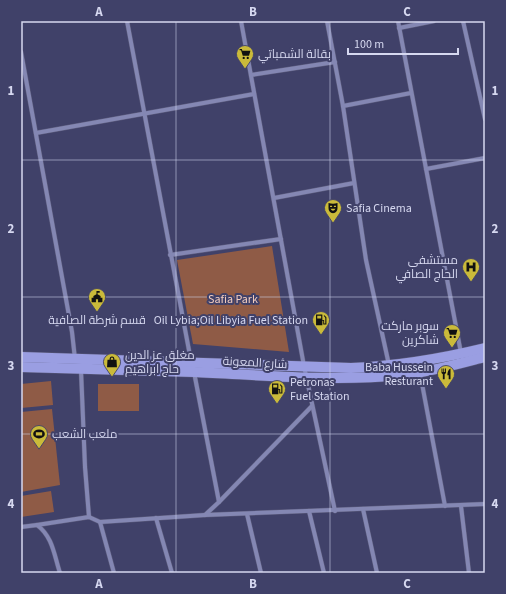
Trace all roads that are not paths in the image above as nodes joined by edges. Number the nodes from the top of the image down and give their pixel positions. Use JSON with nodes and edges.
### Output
{"nodes":[{"id":1,"x":127,"y":21,"type":"edge"},
{"id":2,"x":241,"y":21,"type":"edge"},
{"id":3,"x":327,"y":21,"type":"edge"},
{"id":4,"x":398,"y":21,"type":"edge"},
{"id":5,"x":434,"y":21,"type":"edge"},
{"id":6,"x":463,"y":21,"type":"edge"},
{"id":7,"x":399,"y":28,"type":"junction"},
{"id":8,"x":21,"y":52,"type":"edge"},
{"id":9,"x":335,"y":62,"type":"junction"},
{"id":10,"x":23,"y":69,"type":"edge"},
{"id":11,"x":251,"y":75,"type":"junction"},
{"id":12,"x":485,"y":91,"type":"edge"},
{"id":13,"x":411,"y":93,"type":"junction"},
{"id":14,"x":480,"y":93,"type":"junction"},
{"id":15,"x":254,"y":94,"type":"junction"},
{"id":16,"x":343,"y":106,"type":"junction"},
{"id":17,"x":145,"y":113,"type":"junction"},
{"id":18,"x":485,"y":120,"type":"edge"},
{"id":19,"x":36,"y":133,"type":"junction"},
{"id":20,"x":485,"y":158,"type":"edge"},
{"id":21,"x":426,"y":169,"type":"junction"},
{"id":22,"x":354,"y":183,"type":"junction"},
{"id":23,"x":274,"y":198,"type":"junction"},
{"id":24,"x":281,"y":238,"type":"junction"},
{"id":25,"x":170,"y":255,"type":"junction"},
{"id":26,"x":485,"y":348,"type":"edge"},
{"id":27,"x":461,"y":354,"type":"junction"},
{"id":28,"x":21,"y":357,"type":"edge"},
{"id":29,"x":485,"y":357,"type":"edge"},
{"id":30,"x":75,"y":359,"type":"junction"},
{"id":31,"x":304,"y":366,"type":"junction"},
{"id":32,"x":389,"y":366,"type":"junction"},
{"id":33,"x":21,"y":367,"type":"edge"},
{"id":34,"x":192,"y":368,"type":"junction"},
{"id":35,"x":81,"y":369,"type":"junction"},
{"id":36,"x":420,"y":373,"type":"junction"},
{"id":37,"x":306,"y":378,"type":"junction"},
{"id":38,"x":312,"y":406,"type":"junction"},
{"id":39,"x":219,"y":502,"type":"junction"},
{"id":40,"x":485,"y":504,"type":"edge"},
{"id":41,"x":445,"y":506,"type":"junction"},
{"id":42,"x":461,"y":506,"type":"junction"},
{"id":43,"x":363,"y":509,"type":"junction"},
{"id":44,"x":309,"y":511,"type":"junction"},
{"id":45,"x":335,"y":511,"type":"junction"},
{"id":46,"x":247,"y":514,"type":"junction"},
{"id":47,"x":205,"y":515,"type":"junction"},
{"id":48,"x":89,"y":517,"type":"junction"},
{"id":49,"x":156,"y":518,"type":"junction"},
{"id":50,"x":100,"y":522,"type":"junction"},
{"id":51,"x":37,"y":525,"type":"junction"},
{"id":52,"x":21,"y":527,"type":"edge"},
{"id":53,"x":60,"y":573,"type":"edge"},
{"id":54,"x":114,"y":573,"type":"edge"},
{"id":55,"x":172,"y":573,"type":"edge"},
{"id":56,"x":261,"y":573,"type":"edge"},
{"id":57,"x":324,"y":573,"type":"edge"},
{"id":58,"x":377,"y":573,"type":"edge"},
{"id":59,"x":469,"y":573,"type":"edge"}],
"edges":[{"from":1,"to":17,"type":"street"},
{"from":2,"to":11,"type":"street"},
{"from":3,"to":9,"type":"street"},
{"from":4,"to":7,"type":"street"},
{"from":5,"to":7,"type":"street"},
{"from":6,"to":14,"type":"street"},
{"from":7,"to":13,"type":"street"},
{"from":8,"to":10,"type":"street"},
{"from":9,"to":11,"type":"street"},
{"from":9,"to":16,"type":"street"},
{"from":10,"to":19,"type":"street"},
{"from":11,"to":15,"type":"street"},
{"from":12,"to":14,"type":"street"},
{"from":13,"to":16,"type":"street"},
{"from":13,"to":21,"type":"street"},
{"from":14,"to":18,"type":"street"},
{"from":15,"to":17,"type":"street"},
{"from":15,"to":23,"type":"street"},
{"from":16,"to":22,"type":"street"},
{"from":17,"to":19,"type":"street"},
{"from":17,"to":25,"type":"street"},
{"from":19,"to":30,"type":"street"},
{"from":20,"to":21,"type":"street"},
{"from":21,"to":27,"type":"street"},
{"from":22,"to":23,"type":"street"},
{"from":22,"to":32,"type":"street"},
{"from":23,"to":24,"type":"street"},
{"from":24,"to":25,"type":"street"},
{"from":24,"to":31,"type":"street"},
{"from":25,"to":34,"type":"street"},
{"from":26,"to":27,"type":"highway","name":"شارع المعونة"},
{"from":27,"to":32,"type":"highway","name":"شارع المعونة"},
{"from":28,"to":30,"type":"highway","name":"شارع المعونة"},
{"from":29,"to":36,"type":"highway","name":"شارع المعونة"},
{"from":30,"to":34,"type":"highway","name":"شارع المعونة"},
{"from":30,"to":35,"type":"street"},
{"from":31,"to":32,"type":"highway","name":"شارع المعونة"},
{"from":31,"to":34,"type":"highway","name":"شارع المعونة"},
{"from":31,"to":37,"type":"street"},
{"from":33,"to":35,"type":"highway","name":"شارع المعونة"},
{"from":34,"to":35,"type":"highway","name":"شارع المعونة"},
{"from":34,"to":37,"type":"highway","name":"شارع المعونة"},
{"from":34,"to":39,"type":"street"},
{"from":35,"to":48,"type":"street"},
{"from":36,"to":37,"type":"highway","name":"شارع المعونة"},
{"from":36,"to":41,"type":"street"},
{"from":37,"to":38,"type":"street"},
{"from":38,"to":39,"type":"street"},
{"from":38,"to":45,"type":"street"},
{"from":39,"to":47,"type":"street"},
{"from":40,"to":42,"type":"street"},
{"from":41,"to":42,"type":"street"},
{"from":41,"to":43,"type":"street"},
{"from":42,"to":59,"type":"street"},
{"from":43,"to":45,"type":"street"},
{"from":43,"to":58,"type":"street"},
{"from":44,"to":45,"type":"street"},
{"from":44,"to":46,"type":"street"},
{"from":44,"to":57,"type":"street"},
{"from":46,"to":47,"type":"street"},
{"from":46,"to":56,"type":"street"},
{"from":47,"to":49,"type":"street"},
{"from":48,"to":50,"type":"street"},
{"from":48,"to":51,"type":"street"},
{"from":49,"to":50,"type":"street"},
{"from":49,"to":55,"type":"street"},
{"from":50,"to":54,"type":"street"},
{"from":51,"to":52,"type":"street"},
{"from":51,"to":53,"type":"street"}]}
